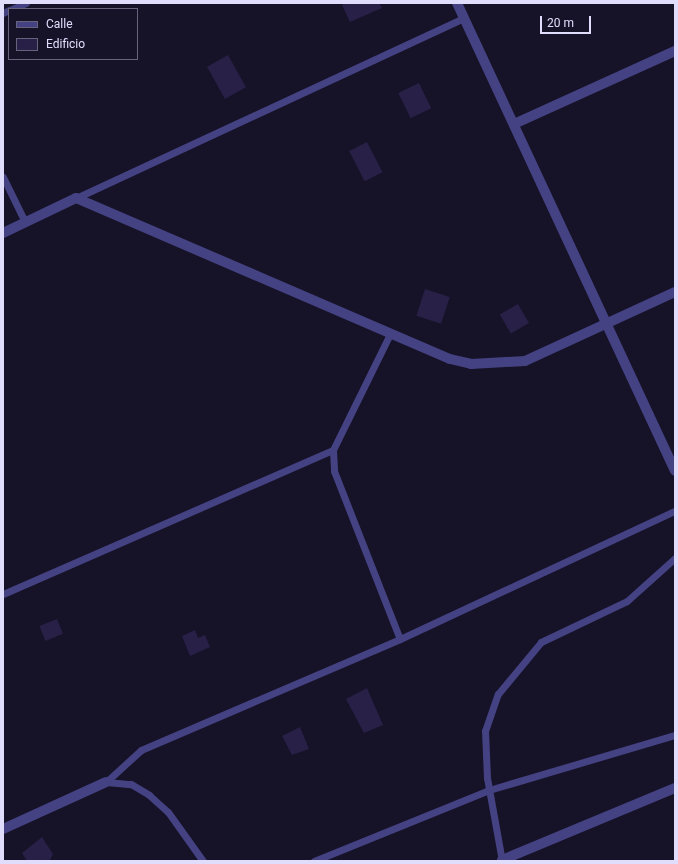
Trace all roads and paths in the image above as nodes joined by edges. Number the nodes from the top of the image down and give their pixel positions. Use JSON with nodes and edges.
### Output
{"nodes":[{"id":1,"x":25,"y":3,"type":"edge"},
{"id":2,"x":457,"y":3,"type":"edge"},
{"id":3,"x":14,"y":8,"type":"edge"},
{"id":4,"x":464,"y":18,"type":"junction"},
{"id":5,"x":675,"y":51,"type":"edge"},
{"id":6,"x":514,"y":124,"type":"junction"},
{"id":7,"x":3,"y":177,"type":"edge"},
{"id":8,"x":76,"y":198,"type":"junction"},
{"id":9,"x":25,"y":222,"type":"junction"},
{"id":10,"x":3,"y":233,"type":"edge"},
{"id":11,"x":675,"y":292,"type":"edge"},
{"id":12,"x":606,"y":323,"type":"junction"},
{"id":13,"x":390,"y":334,"type":"junction"},
{"id":14,"x":664,"y":447,"type":"junction"},
{"id":15,"x":333,"y":450,"type":"junction"},
{"id":16,"x":675,"y":457,"type":"edge"},
{"id":17,"x":675,"y":471,"type":"edge"},
{"id":18,"x":675,"y":511,"type":"edge"},
{"id":19,"x":675,"y":558,"type":"edge"},
{"id":20,"x":3,"y":594,"type":"edge"},
{"id":21,"x":400,"y":639,"type":"junction"},
{"id":22,"x":675,"y":735,"type":"edge"},
{"id":23,"x":106,"y":782,"type":"junction"},
{"id":24,"x":675,"y":788,"type":"edge"},
{"id":25,"x":489,"y":790,"type":"junction"},
{"id":26,"x":3,"y":829,"type":"edge"},
{"id":27,"x":502,"y":860,"type":"edge"},
{"id":28,"x":203,"y":861,"type":"edge"},
{"id":29,"x":314,"y":861,"type":"edge"}],
"edges":[{"from":1,"to":3,"type":"lane"},
{"from":2,"to":4,"type":"street"},
{"from":4,"to":6,"type":"street"},
{"from":4,"to":8,"type":"lane"},
{"from":5,"to":6,"type":"street"},
{"from":6,"to":12,"type":"street"},
{"from":7,"to":9,"type":"lane"},
{"from":8,"to":9,"type":"street"},
{"from":8,"to":13,"type":"street"},
{"from":9,"to":10,"type":"street"},
{"from":11,"to":12,"type":"street"},
{"from":12,"to":13,"type":"street"},
{"from":12,"to":14,"type":"street"},
{"from":13,"to":15,"type":"lane"},
{"from":14,"to":16,"type":"lane"},
{"from":14,"to":17,"type":"street"},
{"from":15,"to":20,"type":"lane"},
{"from":15,"to":21,"type":"lane"},
{"from":18,"to":21,"type":"lane"},
{"from":19,"to":25,"type":"lane"},
{"from":21,"to":23,"type":"lane"},
{"from":22,"to":25,"type":"lane"},
{"from":23,"to":26,"type":"street"},
{"from":23,"to":28,"type":"lane"},
{"from":24,"to":27,"type":"street"},
{"from":25,"to":27,"type":"lane"},
{"from":25,"to":29,"type":"lane"}]}
